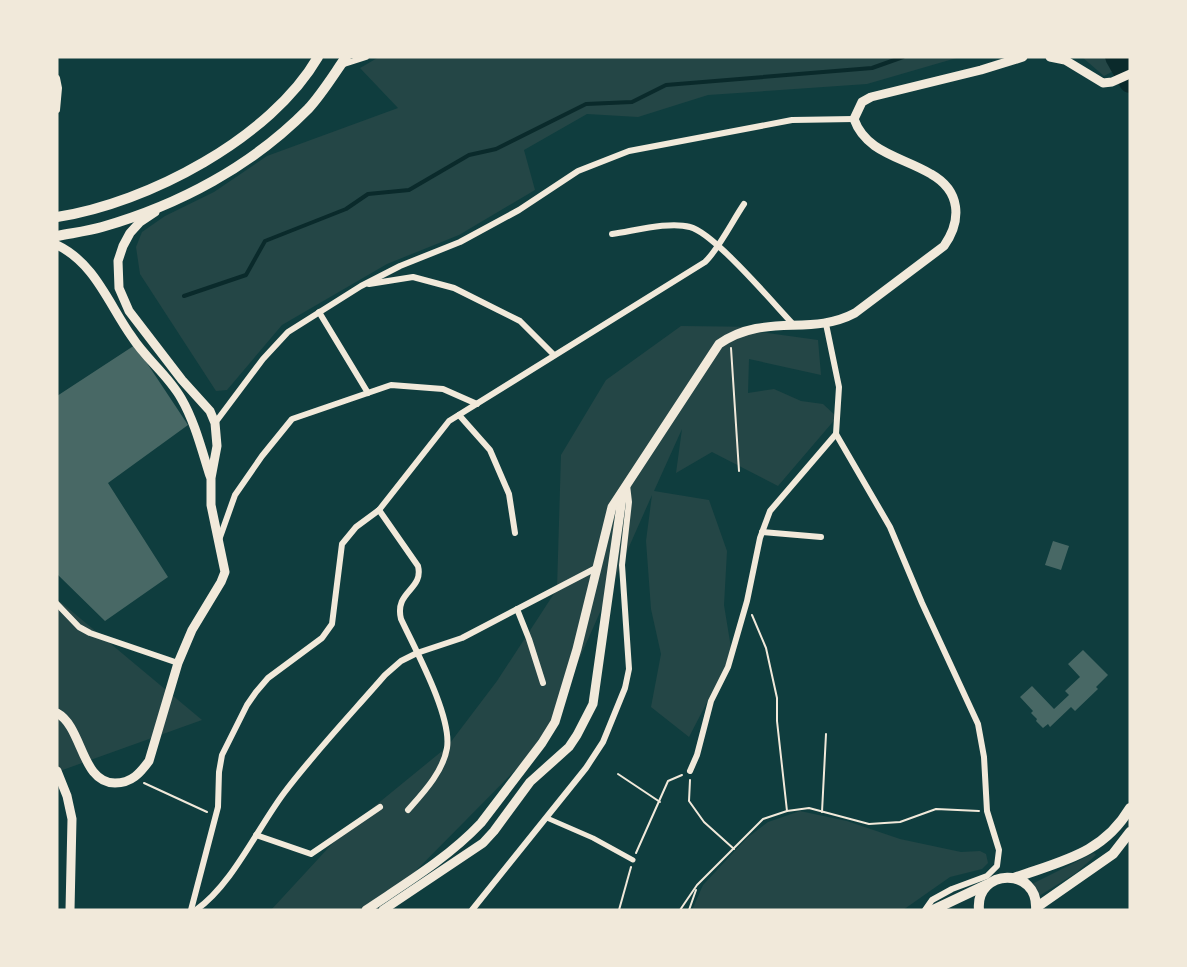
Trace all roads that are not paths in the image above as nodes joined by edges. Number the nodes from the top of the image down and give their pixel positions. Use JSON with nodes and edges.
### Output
{"nodes":[{"id":1,"x":318,"y":57,"type":"edge"},
{"id":2,"x":366,"y":57,"type":"edge"},
{"id":3,"x":1023,"y":57,"type":"edge"},
{"id":4,"x":1050,"y":57,"type":"edge"},
{"id":5,"x":343,"y":61,"type":"edge"},
{"id":6,"x":1130,"y":74,"type":"edge"},
{"id":7,"x":57,"y":78,"type":"edge"},
{"id":8,"x":57,"y":110,"type":"edge"},
{"id":9,"x":854,"y":119,"type":"junction"},
{"id":10,"x":170,"y":203,"type":"junction"},
{"id":11,"x":744,"y":204,"type":"dead end"},
{"id":12,"x":57,"y":217,"type":"edge"},
{"id":13,"x":612,"y":234,"type":"dead end"},
{"id":14,"x":57,"y":236,"type":"edge"},
{"id":15,"x":717,"y":244,"type":"junction"},
{"id":16,"x":57,"y":245,"type":"edge"},
{"id":17,"x":361,"y":286,"type":"junction"},
{"id":18,"x":319,"y":312,"type":"junction"},
{"id":19,"x":793,"y":324,"type":"junction"},
{"id":20,"x":826,"y":324,"type":"junction"},
{"id":21,"x":554,"y":355,"type":"junction"},
{"id":22,"x":368,"y":393,"type":"junction"},
{"id":23,"x":477,"y":404,"type":"junction"},
{"id":24,"x":459,"y":415,"type":"junction"},
{"id":25,"x":215,"y":423,"type":"junction"},
{"id":26,"x":836,"y":434,"type":"junction"},
{"id":27,"x":211,"y":478,"type":"junction"},
{"id":28,"x":625,"y":486,"type":"junction"},
{"id":29,"x":379,"y":510,"type":"junction"},
{"id":30,"x":762,"y":532,"type":"junction"},
{"id":31,"x":515,"y":533,"type":"dead end"},
{"id":32,"x":821,"y":537,"type":"dead end"},
{"id":33,"x":218,"y":543,"type":"junction"},
{"id":34,"x":596,"y":568,"type":"junction"},
{"id":35,"x":57,"y":604,"type":"edge"},
{"id":36,"x":517,"y":609,"type":"junction"},
{"id":37,"x":417,"y":653,"type":"junction"},
{"id":38,"x":178,"y":663,"type":"junction"},
{"id":39,"x":543,"y":683,"type":"dead end"},
{"id":40,"x":57,"y":713,"type":"edge"},
{"id":41,"x":57,"y":771,"type":"edge"},
{"id":42,"x":690,"y":771,"type":"road end"},
{"id":43,"x":380,"y":807,"type":"dead end"},
{"id":44,"x":1130,"y":808,"type":"edge"},
{"id":45,"x":408,"y":810,"type":"dead end"},
{"id":46,"x":547,"y":818,"type":"junction"},
{"id":47,"x":1130,"y":832,"type":"edge"},
{"id":48,"x":256,"y":835,"type":"junction"},
{"id":49,"x":633,"y":861,"type":"road end"},
{"id":50,"x":1014,"y":878,"type":"junction"},
{"id":51,"x":991,"y":882,"type":"junction"},
{"id":52,"x":1036,"y":909,"type":"edge"},
{"id":53,"x":70,"y":910,"type":"edge"},
{"id":54,"x":191,"y":910,"type":"edge"},
{"id":55,"x":196,"y":910,"type":"edge"},
{"id":56,"x":366,"y":910,"type":"edge"},
{"id":57,"x":383,"y":910,"type":"edge"},
{"id":58,"x":472,"y":910,"type":"edge"},
{"id":59,"x":925,"y":910,"type":"edge"},
{"id":60,"x":933,"y":910,"type":"edge"},
{"id":61,"x":979,"y":910,"type":"edge"}],
"edges":[{"from":1,"to":12,"type":"main road"},
{"from":2,"to":5,"type":"street"},
{"from":3,"to":9,"type":"street"},
{"from":4,"to":6,"type":"street"},
{"from":5,"to":10,"type":"main road"},
{"from":7,"to":8,"type":"street"},
{"from":9,"to":17,"type":"street"},
{"from":9,"to":20,"type":"street"},
{"from":10,"to":14,"type":"main road"},
{"from":10,"to":25,"type":"street"},
{"from":11,"to":15,"type":"street"},
{"from":13,"to":15,"type":"street"},
{"from":15,"to":19,"type":"street"},
{"from":15,"to":21,"type":"street"},
{"from":16,"to":27,"type":"street"},
{"from":17,"to":18,"type":"street"},
{"from":17,"to":21,"type":"street"},
{"from":18,"to":22,"type":"street"},
{"from":18,"to":25,"type":"street"},
{"from":19,"to":20,"type":"street"},
{"from":19,"to":28,"type":"street"},
{"from":20,"to":26,"type":"street"},
{"from":21,"to":23,"type":"street"},
{"from":22,"to":23,"type":"street"},
{"from":22,"to":33,"type":"street"},
{"from":23,"to":24,"type":"street"},
{"from":24,"to":29,"type":"street"},
{"from":24,"to":31,"type":"street"},
{"from":25,"to":27,"type":"street"},
{"from":26,"to":30,"type":"street"},
{"from":26,"to":59,"type":"street"},
{"from":27,"to":33,"type":"street"},
{"from":28,"to":34,"type":"street"},
{"from":28,"to":46,"type":"street"},
{"from":28,"to":57,"type":"street"},
{"from":29,"to":37,"type":"street"},
{"from":29,"to":54,"type":"street"},
{"from":30,"to":32,"type":"street"},
{"from":30,"to":42,"type":"street"},
{"from":33,"to":38,"type":"street"},
{"from":34,"to":36,"type":"street"},
{"from":34,"to":56,"type":"street"},
{"from":35,"to":38,"type":"street"},
{"from":36,"to":37,"type":"street"},
{"from":36,"to":39,"type":"street"},
{"from":37,"to":45,"type":"street"},
{"from":37,"to":48,"type":"street"},
{"from":38,"to":40,"type":"street"},
{"from":41,"to":53,"type":"street"},
{"from":43,"to":48,"type":"street"},
{"from":44,"to":50,"type":"main road"},
{"from":46,"to":49,"type":"street"},
{"from":46,"to":58,"type":"street"},
{"from":47,"to":52,"type":"main road"},
{"from":48,"to":55,"type":"street"},
{"from":50,"to":51,"type":"main road"},
{"from":50,"to":52,"type":"main road"},
{"from":51,"to":60,"type":"main road"},
{"from":51,"to":61,"type":"main road"}]}
